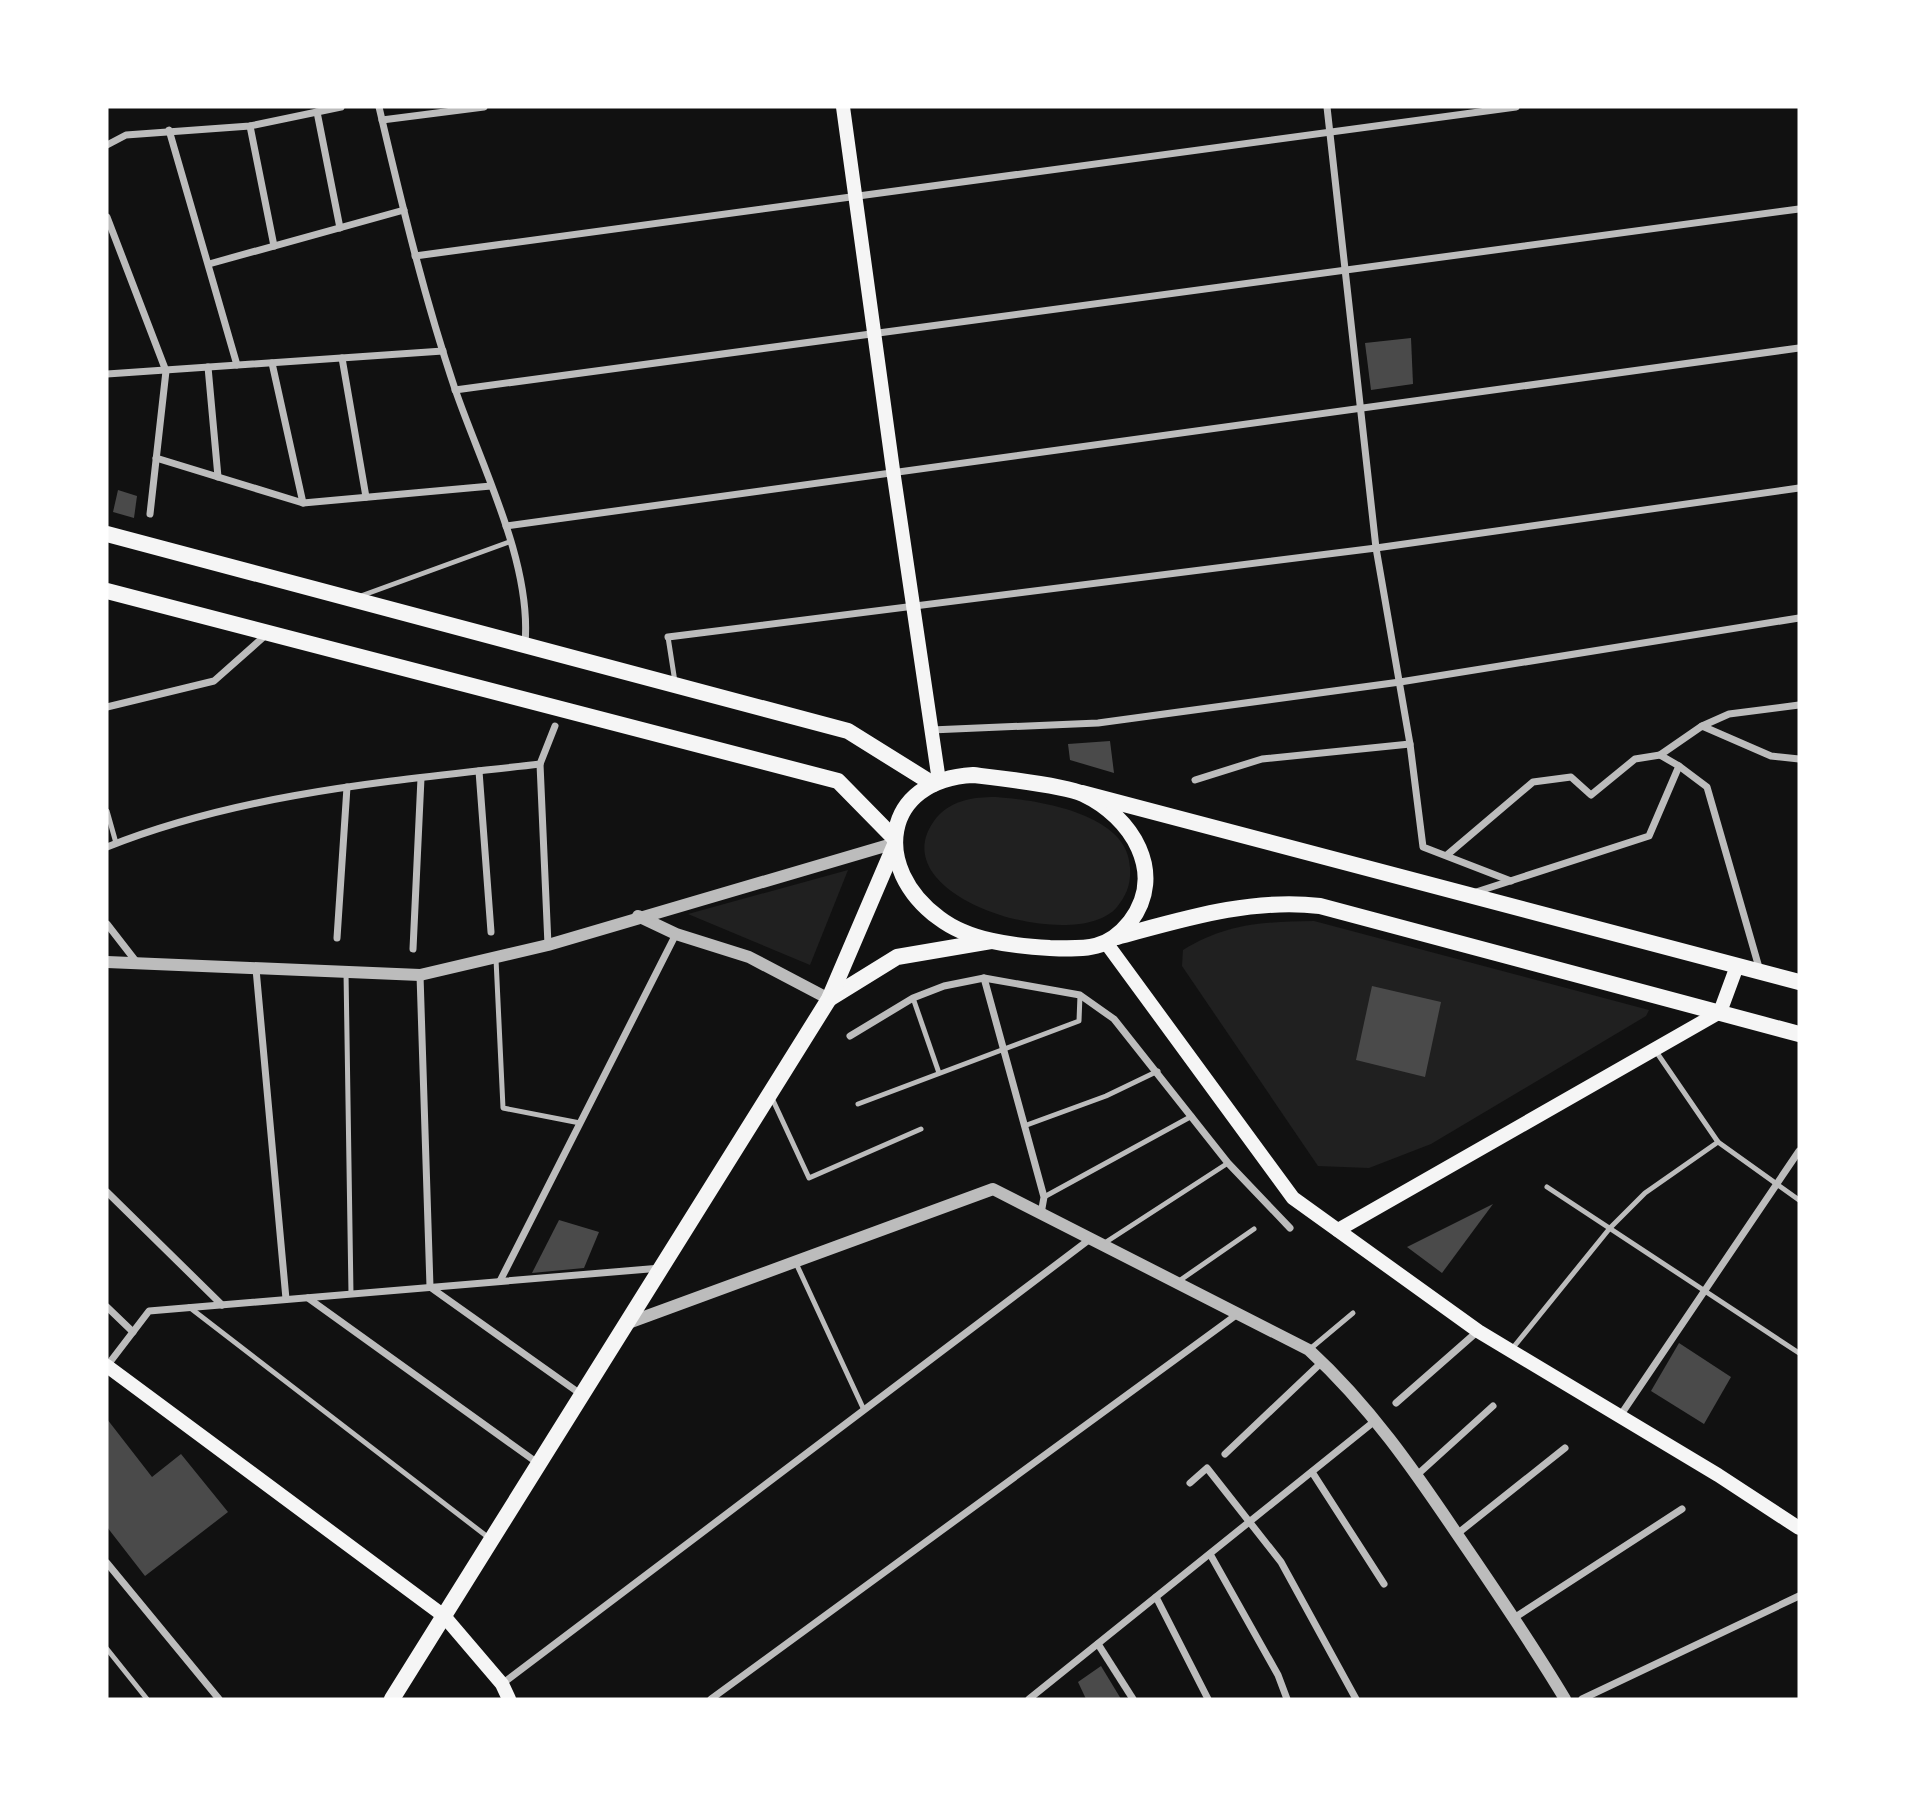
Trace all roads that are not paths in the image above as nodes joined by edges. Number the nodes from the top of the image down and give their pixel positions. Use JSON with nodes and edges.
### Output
{"nodes":[{"id":1,"x":341,"y":107,"type":"edge"},
{"id":2,"x":379,"y":107,"type":"edge"},
{"id":3,"x":484,"y":107,"type":"edge"},
{"id":4,"x":843,"y":107,"type":"edge"},
{"id":5,"x":1327,"y":107,"type":"edge"},
{"id":6,"x":1516,"y":107,"type":"edge"},
{"id":7,"x":317,"y":112,"type":"junction"},
{"id":8,"x":382,"y":120,"type":"junction"},
{"id":9,"x":250,"y":126,"type":"junction"},
{"id":10,"x":169,"y":130,"type":"junction"},
{"id":11,"x":1331,"y":134,"type":"junction"},
{"id":12,"x":107,"y":145,"type":"edge"},
{"id":13,"x":855,"y":197,"type":"junction"},
{"id":14,"x":1799,"y":209,"type":"edge"},
{"id":15,"x":404,"y":210,"type":"junction"},
{"id":16,"x":107,"y":217,"type":"edge"},
{"id":17,"x":340,"y":228,"type":"junction"},
{"id":18,"x":274,"y":246,"type":"junction"},
{"id":19,"x":415,"y":256,"type":"junction"},
{"id":20,"x":209,"y":264,"type":"junction"},
{"id":21,"x":1346,"y":272,"type":"junction"},
{"id":22,"x":873,"y":332,"type":"junction"},
{"id":23,"x":1799,"y":348,"type":"edge"},
{"id":24,"x":443,"y":351,"type":"junction"},
{"id":25,"x":342,"y":358,"type":"junction"},
{"id":26,"x":272,"y":363,"type":"junction"},
{"id":27,"x":237,"y":365,"type":"junction"},
{"id":28,"x":208,"y":368,"type":"junction"},
{"id":29,"x":166,"y":371,"type":"junction"},
{"id":30,"x":107,"y":374,"type":"edge"},
{"id":31,"x":456,"y":390,"type":"junction"},
{"id":32,"x":1361,"y":411,"type":"junction"},
{"id":33,"x":156,"y":458,"type":"junction"},
{"id":34,"x":892,"y":470,"type":"junction"},
{"id":35,"x":218,"y":477,"type":"junction"},
{"id":36,"x":491,"y":486,"type":"junction"},
{"id":37,"x":1799,"y":488,"type":"edge"},
{"id":38,"x":366,"y":498,"type":"junction"},
{"id":39,"x":303,"y":503,"type":"junction"},
{"id":40,"x":150,"y":514,"type":"dead end"},
{"id":41,"x":506,"y":526,"type":"junction"},
{"id":42,"x":107,"y":534,"type":"edge"},
{"id":43,"x":509,"y":542,"type":"junction"},
{"id":44,"x":1376,"y":548,"type":"junction"},
{"id":45,"x":107,"y":591,"type":"edge"},
{"id":46,"x":353,"y":598,"type":"junction"},
{"id":47,"x":913,"y":608,"type":"junction"},
{"id":48,"x":1799,"y":618,"type":"edge"},
{"id":49,"x":269,"y":633,"type":"junction"},
{"id":50,"x":668,"y":637,"type":"joint"},
{"id":51,"x":525,"y":643,"type":"junction"},
{"id":52,"x":1400,"y":682,"type":"junction"},
{"id":53,"x":675,"y":683,"type":"junction"},
{"id":54,"x":1799,"y":705,"type":"edge"},
{"id":55,"x":107,"y":707,"type":"edge"},
{"id":56,"x":555,"y":726,"type":"dead end"},
{"id":57,"x":1702,"y":726,"type":"junction"},
{"id":58,"x":931,"y":730,"type":"junction"},
{"id":59,"x":1410,"y":744,"type":"junction"},
{"id":60,"x":1660,"y":755,"type":"junction"},
{"id":61,"x":1799,"y":759,"type":"edge"},
{"id":62,"x":540,"y":764,"type":"junction"},
{"id":63,"x":1679,"y":765,"type":"junction"},
{"id":64,"x":479,"y":771,"type":"junction"},
{"id":65,"x":421,"y":778,"type":"junction"},
{"id":66,"x":1195,"y":780,"type":"dead end"},
{"id":67,"x":936,"y":782,"type":"junction"},
{"id":68,"x":347,"y":787,"type":"junction"},
{"id":69,"x":1082,"y":793,"type":"junction"},
{"id":70,"x":107,"y":811,"type":"edge"},
{"id":71,"x":116,"y":843,"type":"junction"},
{"id":72,"x":893,"y":843,"type":"junction"},
{"id":73,"x":107,"y":847,"type":"edge"},
{"id":74,"x":1447,"y":855,"type":"junction"},
{"id":75,"x":1511,"y":881,"type":"junction"},
{"id":76,"x":1468,"y":895,"type":"junction"},
{"id":77,"x":638,"y":916,"type":"junction"},
{"id":78,"x":107,"y":924,"type":"edge"},
{"id":79,"x":491,"y":932,"type":"dead end"},
{"id":80,"x":676,"y":934,"type":"junction"},
{"id":81,"x":337,"y":938,"type":"dead end"},
{"id":82,"x":991,"y":941,"type":"junction"},
{"id":83,"x":1112,"y":941,"type":"junction"},
{"id":84,"x":548,"y":945,"type":"junction"},
{"id":85,"x":413,"y":949,"type":"dead end"},
{"id":86,"x":496,"y":958,"type":"junction"},
{"id":87,"x":107,"y":962,"type":"edge"},
{"id":88,"x":138,"y":964,"type":"junction"},
{"id":89,"x":1737,"y":966,"type":"junction"},
{"id":90,"x":256,"y":969,"type":"junction"},
{"id":91,"x":346,"y":972,"type":"junction"},
{"id":92,"x":1760,"y":972,"type":"junction"},
{"id":93,"x":420,"y":975,"type":"junction"},
{"id":94,"x":984,"y":978,"type":"junction"},
{"id":95,"x":1799,"y":982,"type":"edge"},
{"id":96,"x":1080,"y":995,"type":"junction"},
{"id":97,"x":913,"y":998,"type":"junction"},
{"id":98,"x":829,"y":999,"type":"junction"},
{"id":99,"x":1720,"y":1012,"type":"junction"},
{"id":100,"x":1799,"y":1034,"type":"edge"},
{"id":101,"x":850,"y":1036,"type":"dead end"},
{"id":102,"x":1654,"y":1048,"type":"junction"},
{"id":103,"x":1005,"y":1049,"type":"junction"},
{"id":104,"x":1158,"y":1071,"type":"junction"},
{"id":105,"x":939,"y":1073,"type":"junction"},
{"id":106,"x":770,"y":1093,"type":"junction"},
{"id":107,"x":858,"y":1104,"type":"dead end"},
{"id":108,"x":1192,"y":1116,"type":"junction"},
{"id":109,"x":580,"y":1123,"type":"junction"},
{"id":110,"x":1024,"y":1126,"type":"junction"},
{"id":111,"x":921,"y":1129,"type":"dead end"},
{"id":112,"x":1718,"y":1142,"type":"junction"},
{"id":113,"x":1799,"y":1151,"type":"edge"},
{"id":114,"x":1228,"y":1163,"type":"junction"},
{"id":115,"x":1777,"y":1186,"type":"junction"},
{"id":116,"x":1547,"y":1187,"type":"dead end"},
{"id":117,"x":107,"y":1192,"type":"edge"},
{"id":118,"x":1044,"y":1197,"type":"junction"},
{"id":119,"x":1799,"y":1200,"type":"edge"},
{"id":120,"x":1041,"y":1214,"type":"junction"},
{"id":121,"x":1290,"y":1228,"type":"dead end"},
{"id":122,"x":1610,"y":1228,"type":"junction"},
{"id":123,"x":1254,"y":1229,"type":"dead end"},
{"id":124,"x":1338,"y":1230,"type":"junction"},
{"id":125,"x":1097,"y":1241,"type":"junction"},
{"id":126,"x":795,"y":1261,"type":"junction"},
{"id":127,"x":662,"y":1268,"type":"junction"},
{"id":128,"x":500,"y":1281,"type":"junction"},
{"id":129,"x":1178,"y":1282,"type":"junction"},
{"id":130,"x":430,"y":1287,"type":"junction"},
{"id":131,"x":1705,"y":1291,"type":"junction"},
{"id":132,"x":351,"y":1294,"type":"junction"},
{"id":133,"x":307,"y":1297,"type":"junction"},
{"id":134,"x":286,"y":1299,"type":"junction"},
{"id":135,"x":222,"y":1304,"type":"junction"},
{"id":136,"x":107,"y":1307,"type":"edge"},
{"id":137,"x":189,"y":1307,"type":"junction"},
{"id":138,"x":1239,"y":1313,"type":"junction"},
{"id":139,"x":1353,"y":1313,"type":"dead end"},
{"id":140,"x":628,"y":1323,"type":"junction"},
{"id":141,"x":1478,"y":1331,"type":"junction"},
{"id":142,"x":133,"y":1332,"type":"junction"},
{"id":143,"x":1309,"y":1350,"type":"junction"},
{"id":144,"x":1510,"y":1352,"type":"junction"},
{"id":145,"x":1799,"y":1353,"type":"edge"},
{"id":146,"x":1322,"y":1361,"type":"junction"},
{"id":147,"x":107,"y":1366,"type":"edge"},
{"id":148,"x":582,"y":1395,"type":"junction"},
{"id":149,"x":1396,"y":1403,"type":"dead end"},
{"id":150,"x":1493,"y":1406,"type":"dead end"},
{"id":151,"x":864,"y":1410,"type":"junction"},
{"id":152,"x":1619,"y":1417,"type":"junction"},
{"id":153,"x":1376,"y":1420,"type":"junction"},
{"id":154,"x":1565,"y":1448,"type":"dead end"},
{"id":155,"x":1225,"y":1454,"type":"dead end"},
{"id":156,"x":539,"y":1464,"type":"junction"},
{"id":157,"x":1312,"y":1472,"type":"junction"},
{"id":158,"x":1417,"y":1475,"type":"junction"},
{"id":159,"x":1190,"y":1483,"type":"dead end"},
{"id":160,"x":1682,"y":1509,"type":"dead end"},
{"id":161,"x":1250,"y":1522,"type":"junction"},
{"id":162,"x":1799,"y":1528,"type":"edge"},
{"id":163,"x":1457,"y":1534,"type":"junction"},
{"id":164,"x":491,"y":1540,"type":"junction"},
{"id":165,"x":1210,"y":1553,"type":"junction"},
{"id":166,"x":107,"y":1563,"type":"edge"},
{"id":167,"x":1384,"y":1584,"type":"dead end"},
{"id":168,"x":1799,"y":1596,"type":"edge"},
{"id":169,"x":1156,"y":1597,"type":"junction"},
{"id":170,"x":444,"y":1616,"type":"junction"},
{"id":171,"x":1514,"y":1618,"type":"junction"},
{"id":172,"x":1098,"y":1644,"type":"junction"},
{"id":173,"x":107,"y":1649,"type":"edge"},
{"id":174,"x":502,"y":1684,"type":"junction"},
{"id":175,"x":146,"y":1699,"type":"edge"},
{"id":176,"x":219,"y":1699,"type":"edge"},
{"id":177,"x":391,"y":1699,"type":"edge"},
{"id":178,"x":509,"y":1699,"type":"edge"},
{"id":179,"x":711,"y":1699,"type":"edge"},
{"id":180,"x":1028,"y":1699,"type":"edge"},
{"id":181,"x":1133,"y":1699,"type":"edge"},
{"id":182,"x":1208,"y":1699,"type":"edge"},
{"id":183,"x":1287,"y":1699,"type":"edge"},
{"id":184,"x":1356,"y":1699,"type":"edge"},
{"id":185,"x":1565,"y":1699,"type":"edge"},
{"id":186,"x":1582,"y":1699,"type":"edge"}],
"edges":[{"from":1,"to":7,"type":"street"},
{"from":2,"to":8,"type":"street"},
{"from":3,"to":8,"type":"street"},
{"from":4,"to":13,"type":"main road"},
{"from":5,"to":11,"type":"street"},
{"from":6,"to":11,"type":"street"},
{"from":7,"to":9,"type":"street"},
{"from":7,"to":17,"type":"street"},
{"from":8,"to":15,"type":"street"},
{"from":9,"to":10,"type":"street"},
{"from":9,"to":18,"type":"street"},
{"from":10,"to":12,"type":"street"},
{"from":10,"to":20,"type":"street"},
{"from":11,"to":13,"type":"street"},
{"from":11,"to":21,"type":"street"},
{"from":13,"to":19,"type":"street"},
{"from":13,"to":22,"type":"main road"},
{"from":14,"to":21,"type":"street"},
{"from":15,"to":17,"type":"street"},
{"from":15,"to":19,"type":"street"},
{"from":16,"to":29,"type":"street"},
{"from":17,"to":18,"type":"street"},
{"from":18,"to":20,"type":"street"},
{"from":19,"to":24,"type":"street"},
{"from":20,"to":27,"type":"street"},
{"from":21,"to":22,"type":"street"},
{"from":21,"to":32,"type":"street"},
{"from":22,"to":31,"type":"street"},
{"from":22,"to":34,"type":"main road"},
{"from":23,"to":32,"type":"street"},
{"from":24,"to":25,"type":"street"},
{"from":24,"to":31,"type":"street"},
{"from":25,"to":26,"type":"street"},
{"from":25,"to":38,"type":"street"},
{"from":26,"to":27,"type":"street"},
{"from":26,"to":39,"type":"street"},
{"from":27,"to":28,"type":"street"},
{"from":28,"to":29,"type":"street"},
{"from":28,"to":35,"type":"street"},
{"from":29,"to":30,"type":"street"},
{"from":29,"to":33,"type":"street"},
{"from":31,"to":36,"type":"street"},
{"from":32,"to":34,"type":"street"},
{"from":32,"to":44,"type":"street"},
{"from":33,"to":35,"type":"street"},
{"from":33,"to":40,"type":"street"},
{"from":34,"to":41,"type":"street"},
{"from":34,"to":47,"type":"main road"},
{"from":35,"to":39,"type":"street"},
{"from":36,"to":38,"type":"street"},
{"from":36,"to":41,"type":"street"},
{"from":37,"to":44,"type":"street"},
{"from":38,"to":39,"type":"street"},
{"from":41,"to":43,"type":"street"},
{"from":42,"to":46,"type":"main road"},
{"from":43,"to":46,"type":"lane"},
{"from":43,"to":51,"type":"street"},
{"from":44,"to":47,"type":"street"},
{"from":44,"to":52,"type":"street"},
{"from":45,"to":49,"type":"main road"},
{"from":46,"to":51,"type":"main road"},
{"from":47,"to":50,"type":"street"},
{"from":47,"to":58,"type":"main road"},
{"from":48,"to":52,"type":"street"},
{"from":49,"to":55,"type":"street"},
{"from":49,"to":72,"type":"main road"},
{"from":50,"to":53,"type":"lane"},
{"from":51,"to":53,"type":"main road"},
{"from":52,"to":58,"type":"street"},
{"from":52,"to":59,"type":"street"},
{"from":53,"to":67,"type":"main road"},
{"from":54,"to":57,"type":"street"},
{"from":56,"to":62,"type":"street"},
{"from":57,"to":60,"type":"street"},
{"from":57,"to":61,"type":"street"},
{"from":58,"to":67,"type":"main road"},
{"from":59,"to":66,"type":"street"},
{"from":59,"to":74,"type":"street"},
{"from":60,"to":63,"type":"street"},
{"from":60,"to":74,"type":"street"},
{"from":62,"to":64,"type":"street"},
{"from":62,"to":84,"type":"street"},
{"from":63,"to":75,"type":"street"},
{"from":63,"to":92,"type":"street"},
{"from":64,"to":65,"type":"street"},
{"from":64,"to":79,"type":"street"},
{"from":65,"to":68,"type":"street"},
{"from":65,"to":85,"type":"street"},
{"from":67,"to":69,"type":"main road"},
{"from":67,"to":72,"type":"main road"},
{"from":68,"to":71,"type":"street"},
{"from":68,"to":81,"type":"street"},
{"from":69,"to":76,"type":"main road"},
{"from":69,"to":83,"type":"main road"},
{"from":70,"to":71,"type":"lane"},
{"from":71,"to":73,"type":"street"},
{"from":72,"to":77,"type":"street"},
{"from":72,"to":82,"type":"main road"},
{"from":72,"to":98,"type":"main road"},
{"from":74,"to":75,"type":"street"},
{"from":75,"to":76,"type":"street"},
{"from":76,"to":89,"type":"main road"},
{"from":77,"to":80,"type":"street"},
{"from":77,"to":84,"type":"street"},
{"from":78,"to":88,"type":"street"},
{"from":80,"to":98,"type":"street"},
{"from":80,"to":109,"type":"street"},
{"from":82,"to":83,"type":"main road"},
{"from":82,"to":98,"type":"main road"},
{"from":83,"to":99,"type":"main road"},
{"from":83,"to":124,"type":"main road"},
{"from":84,"to":86,"type":"street"},
{"from":86,"to":93,"type":"street"},
{"from":86,"to":109,"type":"lane"},
{"from":87,"to":88,"type":"street"},
{"from":88,"to":90,"type":"street"},
{"from":89,"to":92,"type":"main road"},
{"from":89,"to":99,"type":"main road"},
{"from":90,"to":91,"type":"street"},
{"from":90,"to":134,"type":"street"},
{"from":91,"to":93,"type":"street"},
{"from":91,"to":132,"type":"lane"},
{"from":92,"to":95,"type":"main road"},
{"from":93,"to":130,"type":"street"},
{"from":94,"to":96,"type":"street"},
{"from":94,"to":97,"type":"street"},
{"from":94,"to":103,"type":"street"},
{"from":96,"to":103,"type":"lane"},
{"from":96,"to":104,"type":"street"},
{"from":97,"to":101,"type":"street"},
{"from":97,"to":105,"type":"lane"},
{"from":98,"to":106,"type":"main road"},
{"from":99,"to":100,"type":"main road"},
{"from":99,"to":102,"type":"main road"},
{"from":102,"to":112,"type":"lane"},
{"from":102,"to":124,"type":"main road"},
{"from":103,"to":105,"type":"lane"},
{"from":103,"to":110,"type":"street"},
{"from":104,"to":108,"type":"street"},
{"from":104,"to":110,"type":"lane"},
{"from":105,"to":107,"type":"lane"},
{"from":106,"to":111,"type":"lane"},
{"from":106,"to":127,"type":"main road"},
{"from":108,"to":114,"type":"street"},
{"from":108,"to":118,"type":"lane"},
{"from":109,"to":128,"type":"street"},
{"from":110,"to":118,"type":"street"},
{"from":112,"to":115,"type":"lane"},
{"from":112,"to":122,"type":"lane"},
{"from":113,"to":115,"type":"street"},
{"from":114,"to":121,"type":"street"},
{"from":114,"to":125,"type":"lane"},
{"from":115,"to":119,"type":"lane"},
{"from":115,"to":131,"type":"street"},
{"from":116,"to":122,"type":"lane"},
{"from":117,"to":135,"type":"street"},
{"from":118,"to":120,"type":"street"},
{"from":120,"to":125,"type":"street"},
{"from":120,"to":126,"type":"street"},
{"from":122,"to":131,"type":"lane"},
{"from":122,"to":144,"type":"lane"},
{"from":123,"to":129,"type":"lane"},
{"from":124,"to":141,"type":"main road"},
{"from":125,"to":129,"type":"street"},
{"from":125,"to":151,"type":"street"},
{"from":126,"to":140,"type":"street"},
{"from":126,"to":151,"type":"lane"},
{"from":127,"to":128,"type":"street"},
{"from":127,"to":140,"type":"main road"},
{"from":128,"to":130,"type":"street"},
{"from":129,"to":138,"type":"street"},
{"from":130,"to":132,"type":"street"},
{"from":130,"to":148,"type":"street"},
{"from":131,"to":145,"type":"lane"},
{"from":131,"to":152,"type":"street"},
{"from":132,"to":133,"type":"street"},
{"from":133,"to":134,"type":"street"},
{"from":133,"to":156,"type":"street"},
{"from":134,"to":135,"type":"street"},
{"from":135,"to":137,"type":"street"},
{"from":136,"to":142,"type":"street"},
{"from":137,"to":142,"type":"street"},
{"from":137,"to":164,"type":"lane"},
{"from":138,"to":143,"type":"street"},
{"from":138,"to":179,"type":"street"},
{"from":139,"to":143,"type":"lane"},
{"from":140,"to":148,"type":"main road"},
{"from":141,"to":144,"type":"main road"},
{"from":141,"to":149,"type":"street"},
{"from":142,"to":147,"type":"street"},
{"from":143,"to":146,"type":"street"},
{"from":144,"to":152,"type":"main road"},
{"from":146,"to":153,"type":"street"},
{"from":146,"to":155,"type":"street"},
{"from":147,"to":170,"type":"main road"},
{"from":148,"to":156,"type":"main road"},
{"from":150,"to":158,"type":"street"},
{"from":151,"to":174,"type":"street"},
{"from":152,"to":162,"type":"main road"},
{"from":153,"to":157,"type":"street"},
{"from":153,"to":158,"type":"street"},
{"from":154,"to":163,"type":"street"},
{"from":156,"to":164,"type":"main road"},
{"from":157,"to":161,"type":"street"},
{"from":157,"to":167,"type":"street"},
{"from":158,"to":163,"type":"street"},
{"from":159,"to":161,"type":"street"},
{"from":160,"to":171,"type":"street"},
{"from":161,"to":165,"type":"street"},
{"from":161,"to":184,"type":"street"},
{"from":163,"to":171,"type":"street"},
{"from":164,"to":170,"type":"main road"},
{"from":165,"to":169,"type":"street"},
{"from":165,"to":183,"type":"street"},
{"from":166,"to":176,"type":"street"},
{"from":168,"to":186,"type":"street"},
{"from":169,"to":172,"type":"street"},
{"from":169,"to":182,"type":"street"},
{"from":170,"to":174,"type":"main road"},
{"from":170,"to":177,"type":"main road"},
{"from":171,"to":185,"type":"street"},
{"from":172,"to":180,"type":"street"},
{"from":172,"to":181,"type":"street"},
{"from":173,"to":175,"type":"lane"},
{"from":174,"to":178,"type":"main road"}]}
